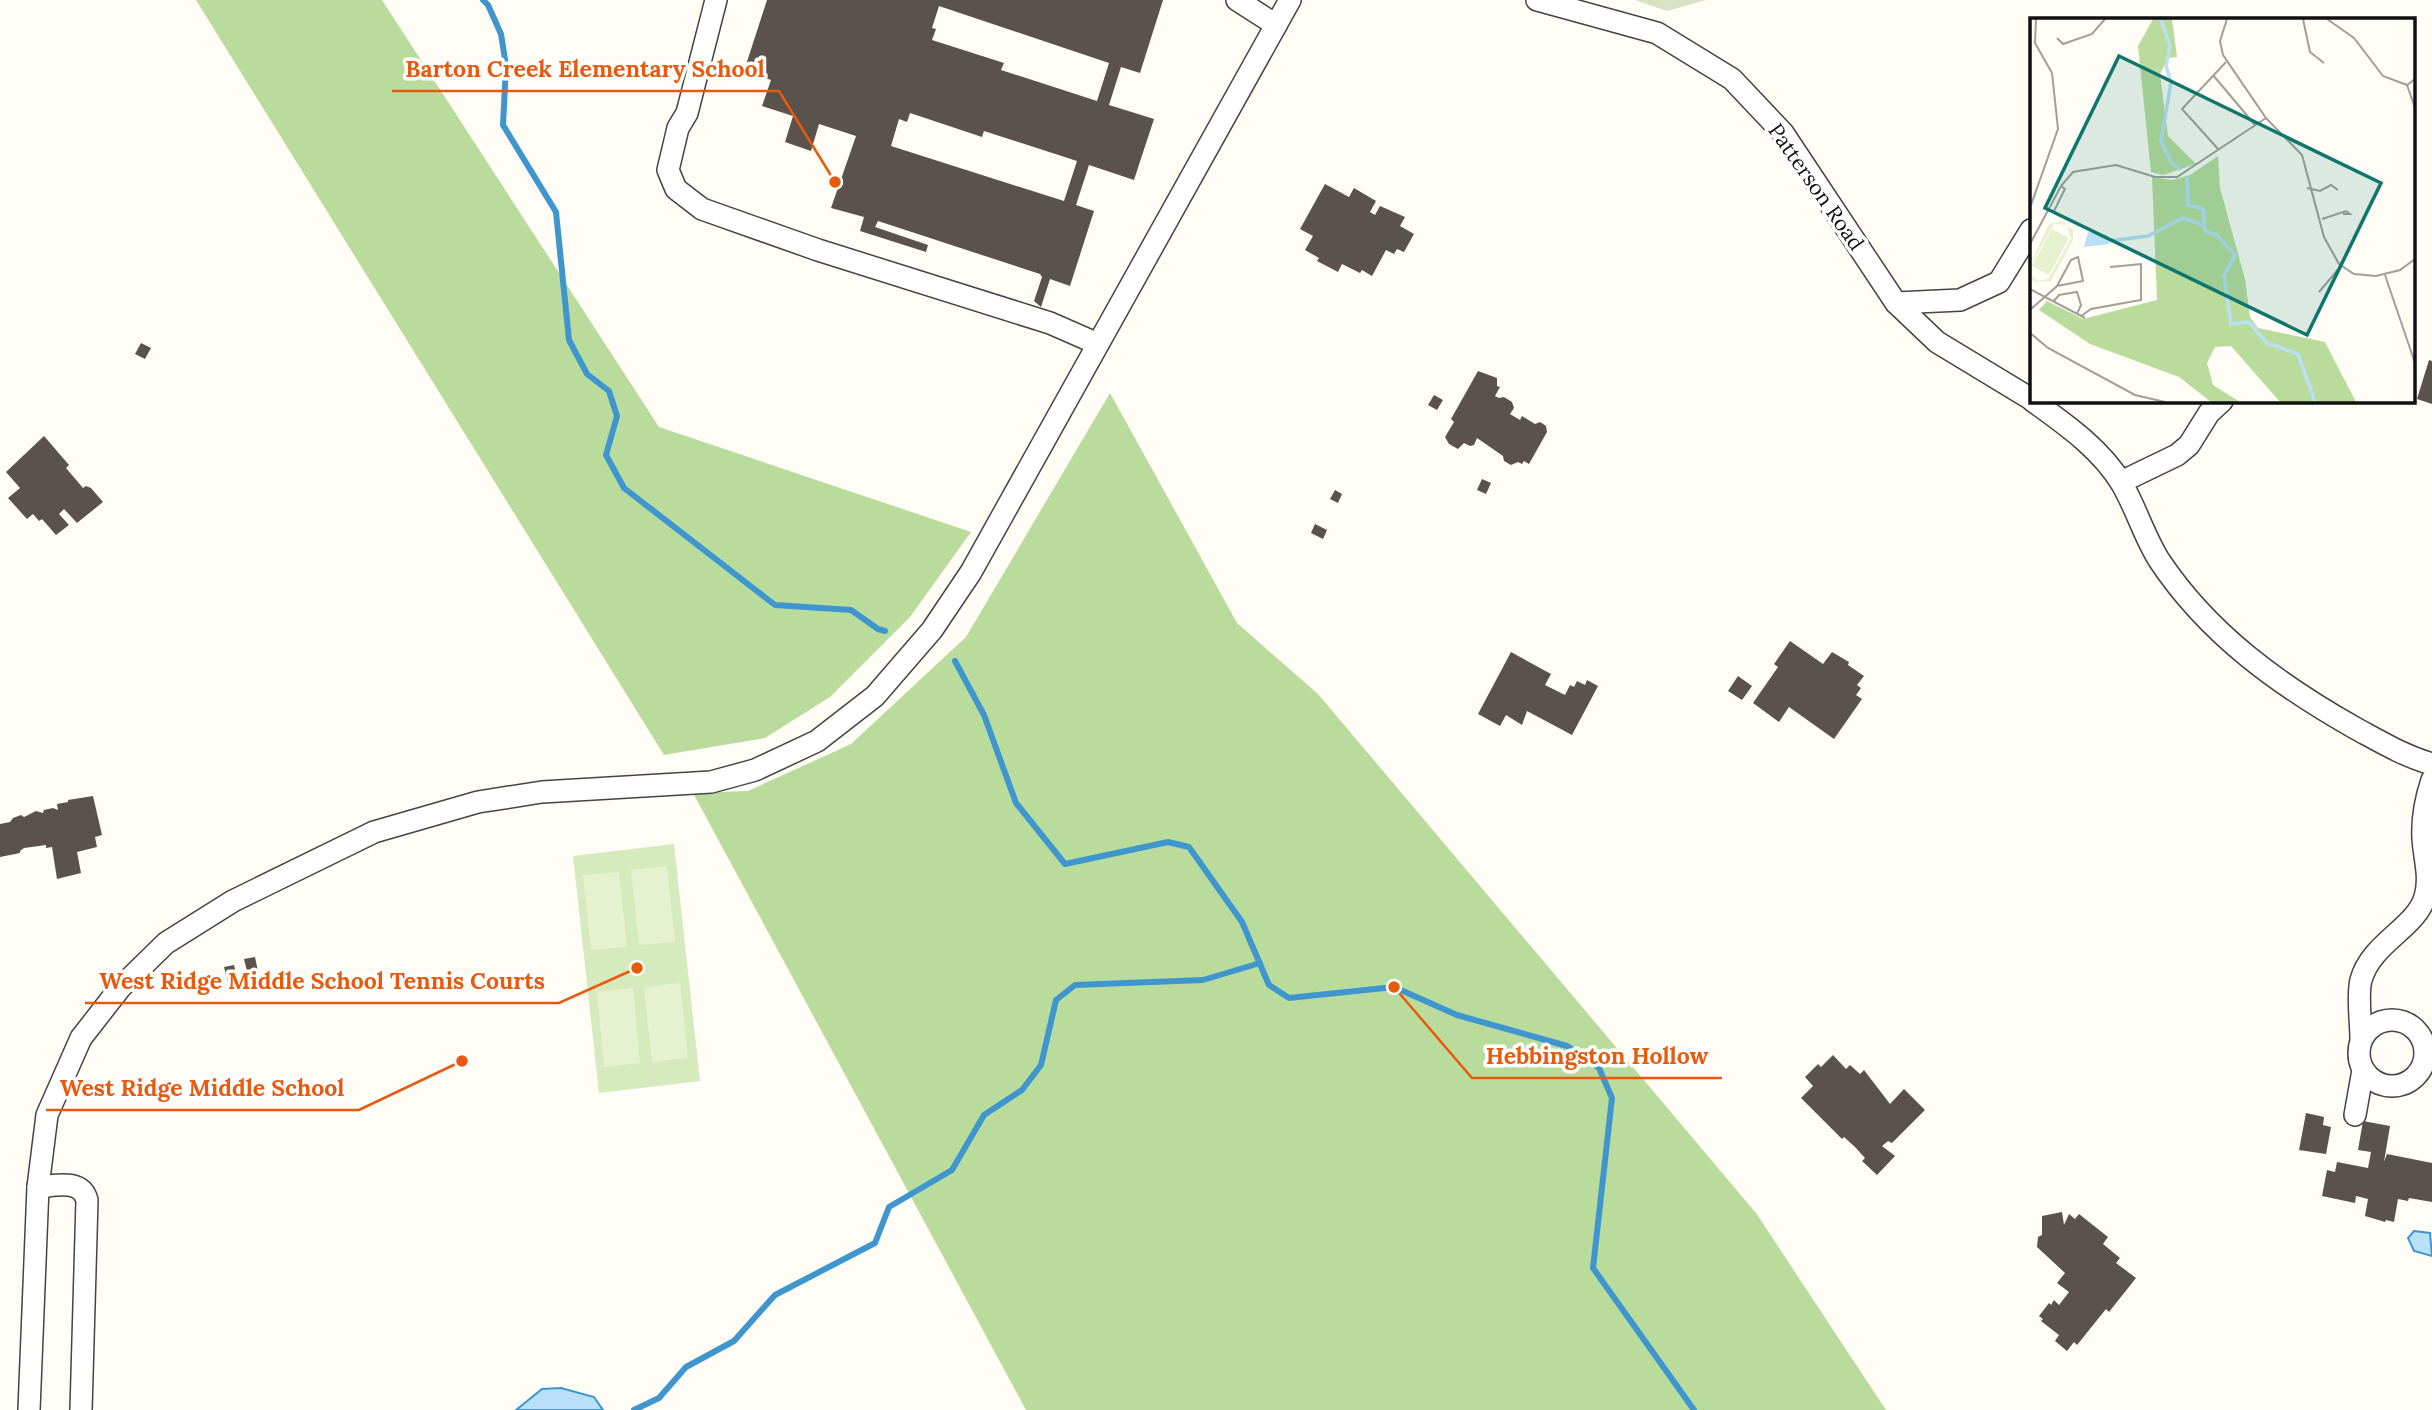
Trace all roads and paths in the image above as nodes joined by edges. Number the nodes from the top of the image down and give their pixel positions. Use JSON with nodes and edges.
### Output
{"nodes":[{"id":1,"x":716,"y":0,"type":"edge"},
{"id":2,"x":1237,"y":0,"type":"edge"},
{"id":3,"x":1290,"y":0,"type":"edge"},
{"id":4,"x":1537,"y":0,"type":"edge"},
{"id":5,"x":1276,"y":25,"type":"junction"},
{"id":6,"x":2030,"y":232,"type":"edge"},
{"id":7,"x":1896,"y":303,"type":"junction"},
{"id":8,"x":1098,"y":344,"type":"junction"},
{"id":9,"x":2030,"y":399,"type":"edge"},
{"id":10,"x":2035,"y":402,"type":"edge"},
{"id":11,"x":2220,"y":402,"type":"edge"},
{"id":12,"x":2121,"y":482,"type":"junction"},
{"id":13,"x":2432,"y":764,"type":"edge"},
{"id":14,"x":2432,"y":780,"type":"edge"},
{"id":15,"x":2361,"y":1039,"type":"junction"},
{"id":16,"x":2363,"y":1070,"type":"junction"},
{"id":17,"x":2355,"y":1115,"type":"dead end"},
{"id":18,"x":38,"y":1187,"type":"junction"},
{"id":19,"x":29,"y":1410,"type":"edge"},
{"id":20,"x":80,"y":1410,"type":"edge"}],
"edges":[{"from":1,"to":8,"type":"street"},
{"from":2,"to":5,"type":"street"},
{"from":3,"to":5,"type":"street"},
{"from":4,"to":7,"type":"street","name":"Patterson Road"},
{"from":5,"to":8,"type":"street"},
{"from":6,"to":7,"type":"street"},
{"from":7,"to":9,"type":"street","name":"Patterson Road"},
{"from":8,"to":18,"type":"street"},
{"from":10,"to":12,"type":"street","name":"Patterson Road"},
{"from":11,"to":12,"type":"street"},
{"from":12,"to":13,"type":"street","name":"Patterson Road"},
{"from":14,"to":15,"type":"street"},
{"from":15,"to":16,"type":"street"},
{"from":15,"to":16,"type":"street"},
{"from":16,"to":17,"type":"street"},
{"from":18,"to":19,"type":"street"},
{"from":18,"to":20,"type":"street"}]}
